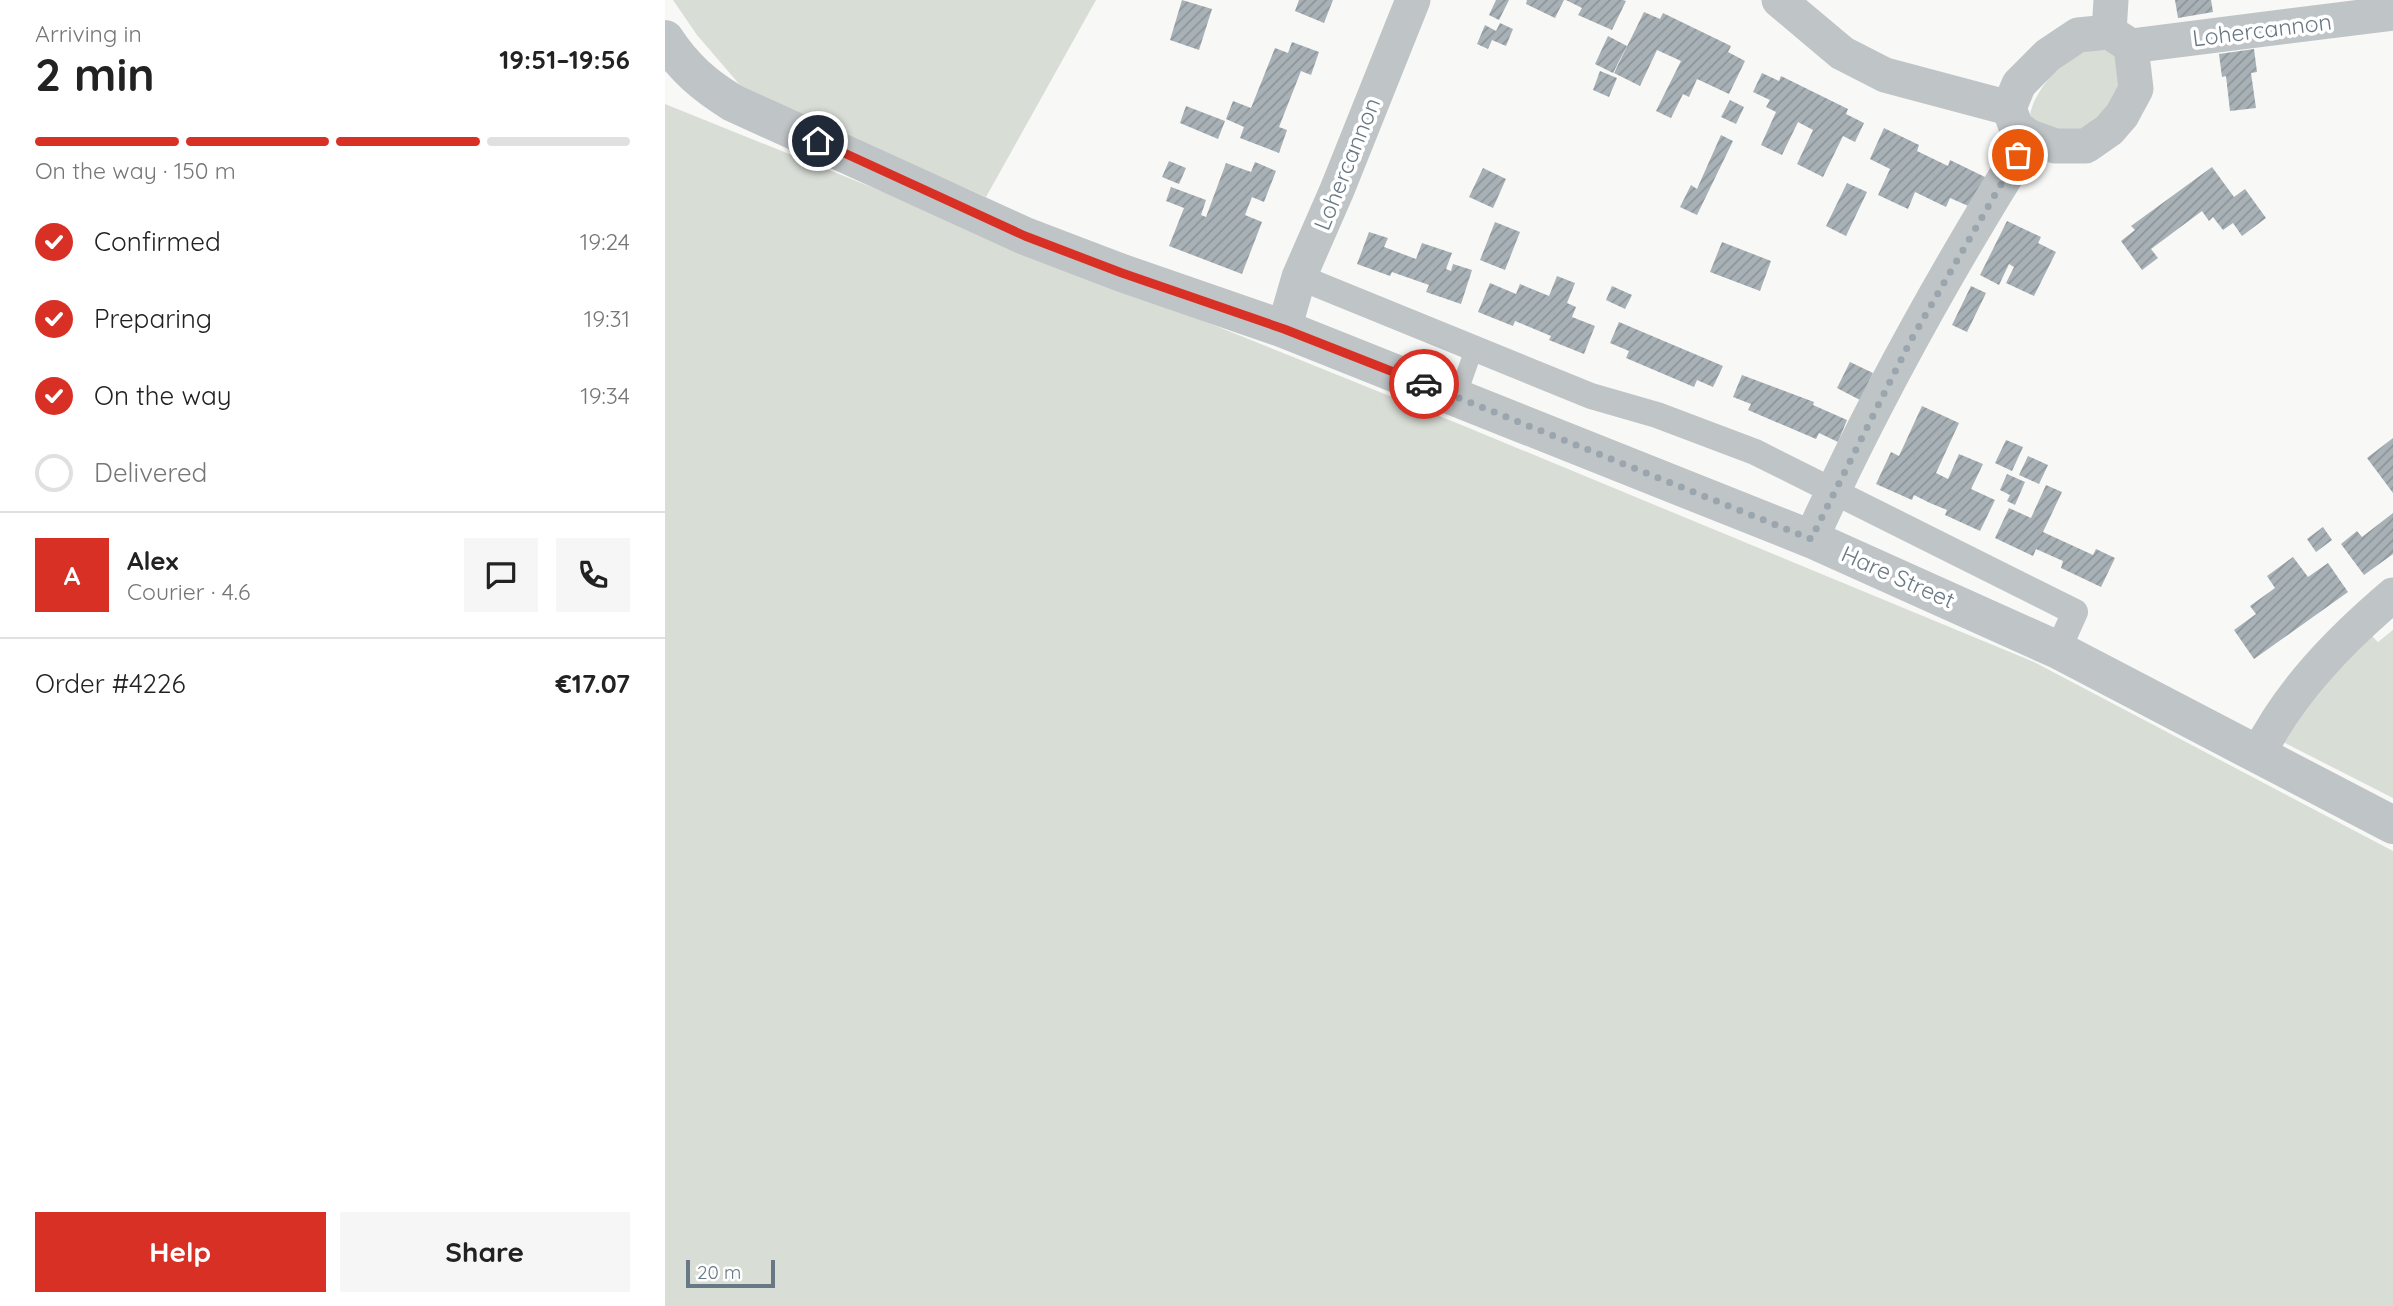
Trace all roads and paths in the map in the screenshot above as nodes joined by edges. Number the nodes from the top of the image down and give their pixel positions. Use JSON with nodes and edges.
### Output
{"nodes":[{"id":1,"x":1413,"y":0,"type":"edge"},
{"id":2,"x":1779,"y":0,"type":"edge"},
{"id":3,"x":2393,"y":13,"type":"edge"},
{"id":4,"x":2117,"y":26,"type":"edge"},
{"id":5,"x":665,"y":40,"type":"edge"},
{"id":6,"x":2009,"y":108,"type":"junction"},
{"id":7,"x":2029,"y":137,"type":"junction"},
{"id":8,"x":1299,"y":277,"type":"junction"},
{"id":9,"x":1284,"y":329,"type":"junction"},
{"id":10,"x":1474,"y":349,"type":"junction"},
{"id":11,"x":1457,"y":397,"type":"junction"},
{"id":12,"x":1834,"y":491,"type":"junction"},
{"id":13,"x":1811,"y":539,"type":"junction"},
{"id":14,"x":2393,"y":595,"type":"edge"},
{"id":15,"x":2058,"y":650,"type":"junction"},
{"id":16,"x":2259,"y":755,"type":"junction"},
{"id":17,"x":2393,"y":825,"type":"edge"}],
"edges":[{"from":1,"to":8,"type":"street","name":"Lohercannon"},
{"from":2,"to":6,"type":"street"},
{"from":3,"to":4,"type":"street","name":"Lohercannon"},
{"from":4,"to":6,"type":"street","name":"Lohercannon"},
{"from":4,"to":7,"type":"street"},
{"from":5,"to":9,"type":"street","name":"Hare Street"},
{"from":6,"to":7,"type":"street"},
{"from":7,"to":12,"type":"street"},
{"from":8,"to":9,"type":"street","name":"Lohercannon"},
{"from":8,"to":10,"type":"street"},
{"from":9,"to":11,"type":"street","name":"Hare Street"},
{"from":10,"to":11,"type":"lane"},
{"from":10,"to":12,"type":"street"},
{"from":11,"to":13,"type":"street","name":"Hare Street"},
{"from":12,"to":13,"type":"street"},
{"from":12,"to":15,"type":"street"},
{"from":13,"to":15,"type":"street","name":"Hare Street"},
{"from":14,"to":16,"type":"street"},
{"from":15,"to":16,"type":"street","name":"Hare Street"},
{"from":16,"to":17,"type":"street","name":"Hare Street"}]}
